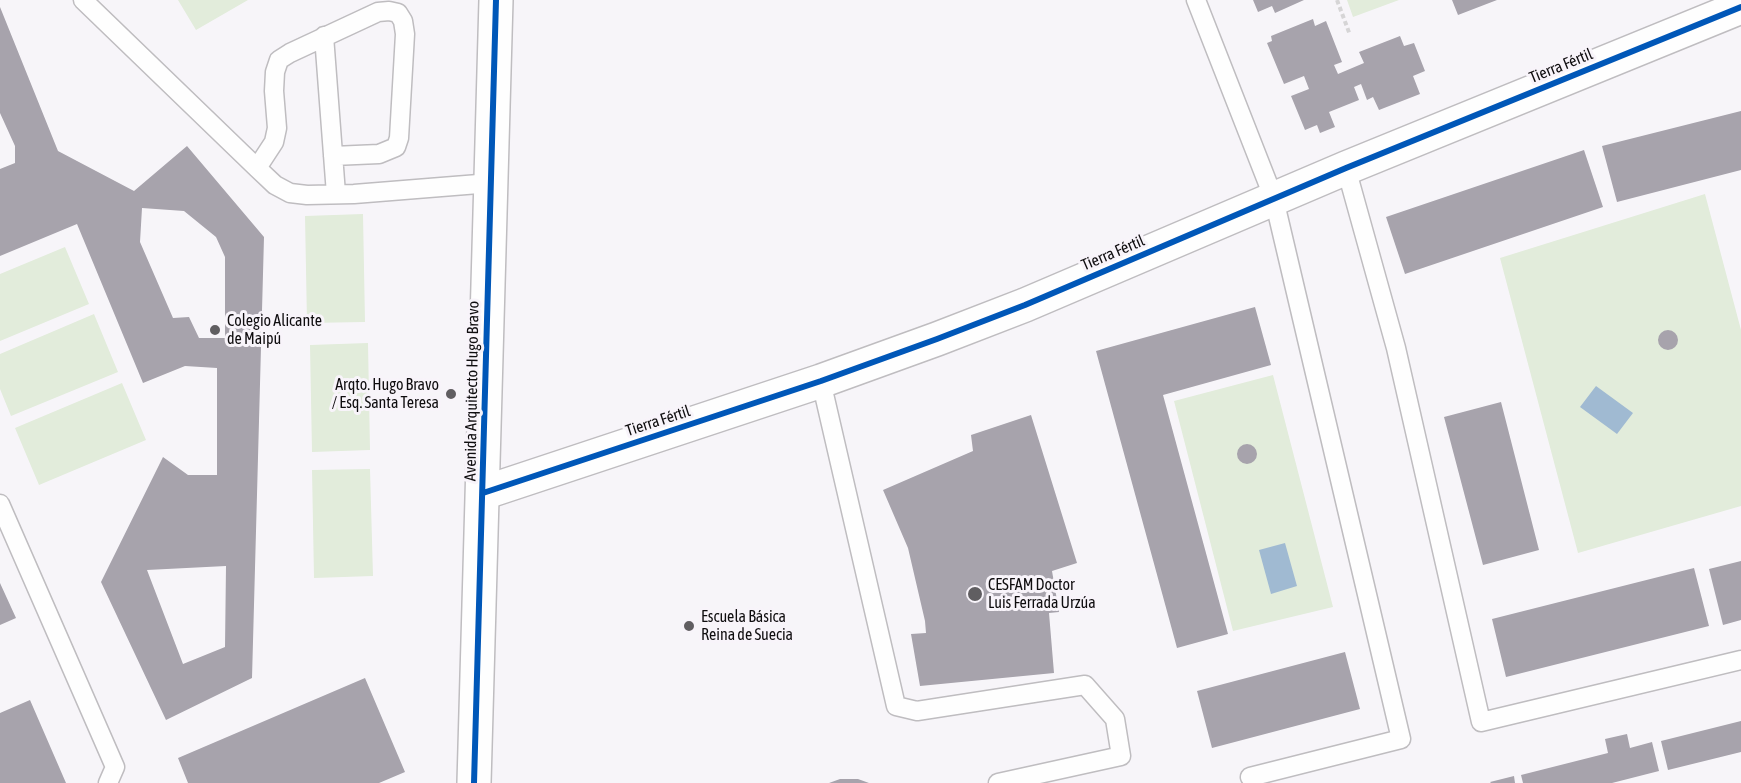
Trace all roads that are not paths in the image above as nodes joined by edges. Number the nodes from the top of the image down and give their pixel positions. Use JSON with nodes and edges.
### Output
{"nodes":[{"id":1,"x":83,"y":0,"type":"edge"},
{"id":2,"x":496,"y":0,"type":"edge"},
{"id":3,"x":1196,"y":0,"type":"edge"},
{"id":4,"x":1741,"y":7,"type":"edge"},
{"id":5,"x":324,"y":36,"type":"junction"},
{"id":6,"x":333,"y":156,"type":"junction"},
{"id":7,"x":257,"y":168,"type":"junction"},
{"id":8,"x":1346,"y":168,"type":"junction"},
{"id":9,"x":491,"y":183,"type":"junction"},
{"id":10,"x":336,"y":194,"type":"junction"},
{"id":11,"x":1274,"y":199,"type":"junction"},
{"id":12,"x":821,"y":381,"type":"junction"},
{"id":13,"x":483,"y":493,"type":"junction"},
{"id":14,"x":0,"y":504,"type":"edge"},
{"id":15,"x":1741,"y":660,"type":"edge"},
{"id":16,"x":1250,"y":777,"type":"dead end"},
{"id":17,"x":108,"y":783,"type":"edge"},
{"id":18,"x":474,"y":783,"type":"edge"},
{"id":19,"x":998,"y":783,"type":"edge"}],
"edges":[{"from":1,"to":7,"type":"lane"},
{"from":2,"to":9,"type":"street","name":"Avenida Arquitecto Hugo Bravo"},
{"from":3,"to":11,"type":"lane"},
{"from":4,"to":8,"type":"street","name":"Tierra Fértil"},
{"from":5,"to":6,"type":"lane"},
{"from":5,"to":6,"type":"lane"},
{"from":5,"to":7,"type":"lane"},
{"from":6,"to":10,"type":"lane"},
{"from":7,"to":10,"type":"lane"},
{"from":8,"to":11,"type":"street","name":"Tierra Fértil"},
{"from":8,"to":15,"type":"lane"},
{"from":9,"to":10,"type":"lane"},
{"from":9,"to":13,"type":"street","name":"Avenida Arquitecto Hugo Bravo"},
{"from":11,"to":12,"type":"street","name":"Tierra Fértil"},
{"from":11,"to":16,"type":"lane"},
{"from":12,"to":13,"type":"street","name":"Tierra Fértil"},
{"from":12,"to":19,"type":"lane"},
{"from":13,"to":18,"type":"street","name":"Avenida Arquitecto Hugo Bravo"},
{"from":14,"to":17,"type":"lane"}]}
